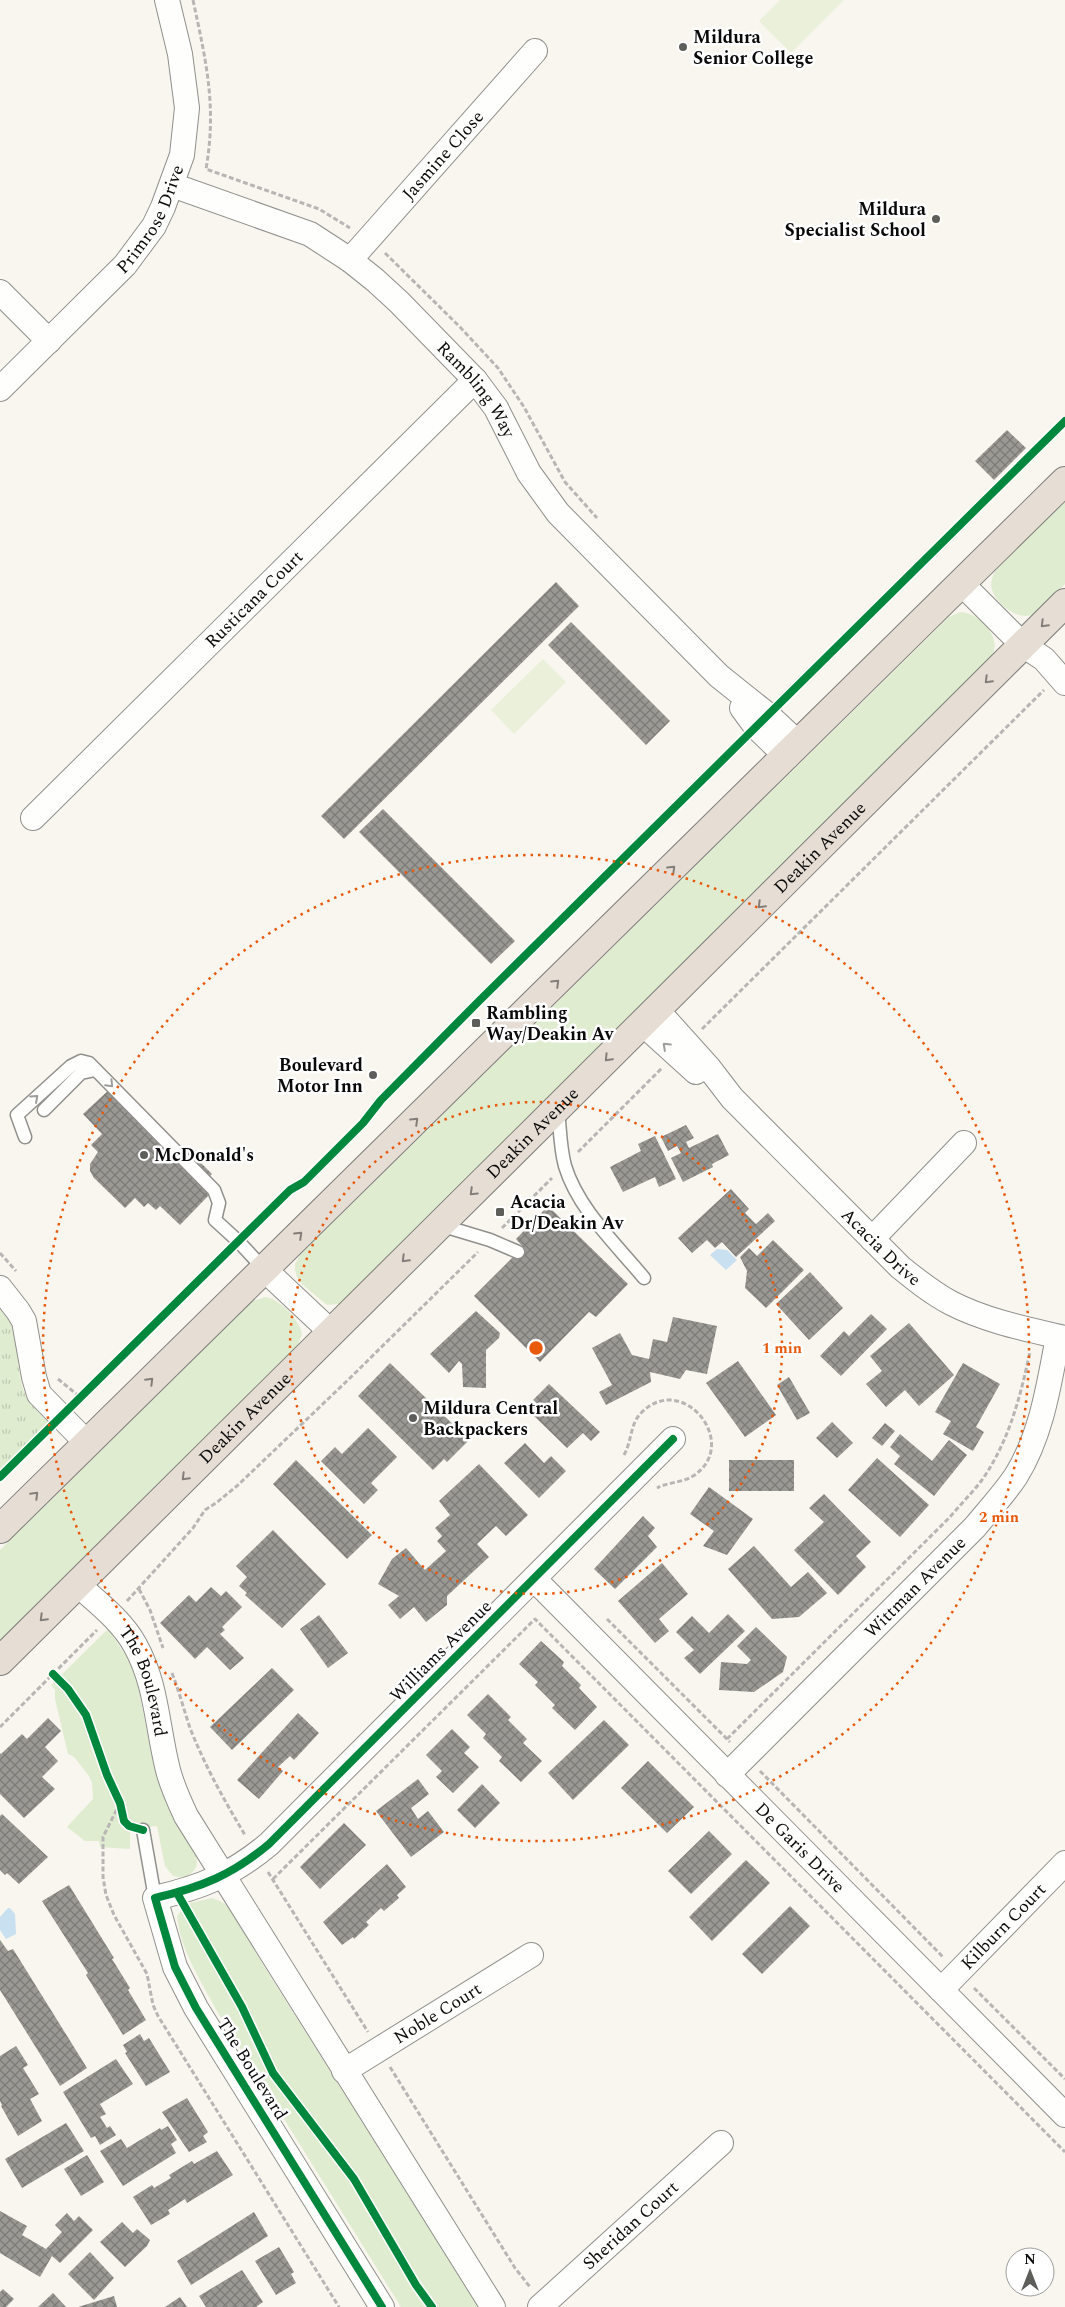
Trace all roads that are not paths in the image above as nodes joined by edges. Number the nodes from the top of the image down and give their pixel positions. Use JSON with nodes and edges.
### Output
{"nodes":[{"id":1,"x":167,"y":0,"type":"edge"},
{"id":2,"x":534,"y":51,"type":"dead end"},
{"id":3,"x":172,"y":185,"type":"junction"},
{"id":4,"x":350,"y":260,"type":"junction"},
{"id":5,"x":0,"y":292,"type":"edge"},
{"id":6,"x":48,"y":341,"type":"junction"},
{"id":7,"x":475,"y":380,"type":"junction"},
{"id":8,"x":0,"y":389,"type":"edge"},
{"id":9,"x":1065,"y":481,"type":"edge"},
{"id":10,"x":962,"y":584,"type":"junction"},
{"id":11,"x":1065,"y":603,"type":"edge"},
{"id":12,"x":1023,"y":645,"type":"junction"},
{"id":13,"x":1060,"y":687,"type":"edge"},
{"id":14,"x":793,"y":751,"type":"junction"},
{"id":15,"x":33,"y":818,"type":"dead end"},
{"id":16,"x":649,"y":1016,"type":"junction"},
{"id":17,"x":95,"y":1070,"type":"junction"},
{"id":18,"x":558,"y":1109,"type":"junction"},
{"id":19,"x":44,"y":1110,"type":"dead end"},
{"id":20,"x":25,"y":1137,"type":"dead end"},
{"id":21,"x":964,"y":1143,"type":"dead end"},
{"id":22,"x":440,"y":1224,"type":"junction"},
{"id":23,"x":872,"y":1239,"type":"junction"},
{"id":24,"x":518,"y":1252,"type":"dead end"},
{"id":25,"x":264,"y":1269,"type":"junction"},
{"id":26,"x":644,"y":1278,"type":"dead end"},
{"id":27,"x":0,"y":1288,"type":"edge"},
{"id":28,"x":331,"y":1332,"type":"junction"},
{"id":29,"x":1062,"y":1338,"type":"edge"},
{"id":30,"x":672,"y":1439,"type":"dead end"},
{"id":31,"x":87,"y":1443,"type":"junction"},
{"id":32,"x":0,"y":1529,"type":"edge"},
{"id":33,"x":534,"y":1579,"type":"junction"},
{"id":34,"x":77,"y":1584,"type":"junction"},
{"id":35,"x":0,"y":1661,"type":"edge"},
{"id":36,"x":727,"y":1775,"type":"junction"},
{"id":37,"x":142,"y":1830,"type":"road end"},
{"id":38,"x":1065,"y":1863,"type":"edge"},
{"id":39,"x":223,"y":1877,"type":"junction"},
{"id":40,"x":155,"y":1898,"type":"junction"},
{"id":41,"x":531,"y":1955,"type":"dead end"},
{"id":42,"x":940,"y":1990,"type":"junction"},
{"id":43,"x":344,"y":2071,"type":"junction"},
{"id":44,"x":1065,"y":2115,"type":"edge"},
{"id":45,"x":720,"y":2144,"type":"dead end"},
{"id":46,"x":542,"y":2306,"type":"edge"},
{"id":47,"x":382,"y":2307,"type":"edge"},
{"id":48,"x":493,"y":2307,"type":"edge"}],
"edges":[{"from":1,"to":3,"type":"street","name":"Primrose Drive"},
{"from":2,"to":4,"type":"street","name":"Jasmine Close"},
{"from":3,"to":4,"type":"street","name":"Rambling Way"},
{"from":3,"to":6,"type":"street","name":"Primrose Drive"},
{"from":4,"to":7,"type":"street","name":"Rambling Way"},
{"from":5,"to":6,"type":"street"},
{"from":6,"to":8,"type":"street","name":"Primrose Drive"},
{"from":7,"to":14,"type":"street","name":"Rambling Way"},
{"from":7,"to":15,"type":"street","name":"Rusticana Court"},
{"from":9,"to":10,"type":"highway"},
{"from":10,"to":12,"type":"street"},
{"from":10,"to":14,"type":"highway"},
{"from":11,"to":12,"type":"highway","name":"Deakin Avenue","one_way":true},
{"from":12,"to":13,"type":"street"},
{"from":12,"to":16,"type":"highway","name":"Deakin Avenue","one_way":true},
{"from":25,"to":14,"type":"highway","one_way":true},
{"from":16,"to":18,"type":"highway","name":"Deakin Avenue","one_way":true},
{"from":16,"to":23,"type":"street","name":"Acacia Drive"},
{"from":17,"to":19,"type":"lane"},
{"from":20,"to":17,"type":"lane","one_way":true},
{"from":17,"to":25,"type":"lane","one_way":true},
{"from":18,"to":22,"type":"highway","name":"Deakin Avenue","one_way":true},
{"from":18,"to":26,"type":"lane"},
{"from":21,"to":23,"type":"street"},
{"from":22,"to":24,"type":"lane"},
{"from":22,"to":28,"type":"highway","name":"Deakin Avenue","one_way":true},
{"from":23,"to":29,"type":"street","name":"Acacia Drive"},
{"from":25,"to":28,"type":"street"},
{"from":31,"to":25,"type":"highway","one_way":true},
{"from":27,"to":31,"type":"street"},
{"from":28,"to":34,"type":"highway","name":"Deakin Avenue","one_way":true},
{"from":29,"to":36,"type":"street","name":"Wittman Avenue"},
{"from":30,"to":33,"type":"street","name":"Williams Avenue"},
{"from":32,"to":31,"type":"highway","one_way":true},
{"from":33,"to":36,"type":"street","name":"De Garis Drive"},
{"from":33,"to":39,"type":"street","name":"Williams Avenue"},
{"from":34,"to":35,"type":"highway","name":"Deakin Avenue","one_way":true},
{"from":34,"to":39,"type":"street","name":"The Boulevard"},
{"from":36,"to":42,"type":"street","name":"De Garis Drive"},
{"from":37,"to":40,"type":"lane"},
{"from":38,"to":42,"type":"street","name":"Kilburn Court"},
{"from":39,"to":40,"type":"street"},
{"from":39,"to":43,"type":"street","name":"The Boulevard"},
{"from":40,"to":47,"type":"street","name":"The Boulevard"},
{"from":41,"to":43,"type":"street","name":"Noble Court"},
{"from":42,"to":44,"type":"street","name":"De Garis Drive"},
{"from":43,"to":48,"type":"street","name":"The Boulevard"},
{"from":45,"to":46,"type":"street","name":"Sheridan Court"}]}
